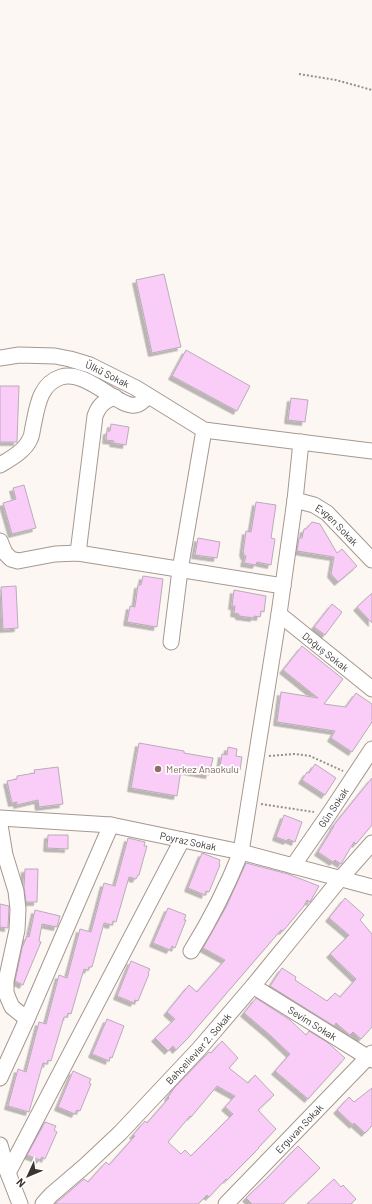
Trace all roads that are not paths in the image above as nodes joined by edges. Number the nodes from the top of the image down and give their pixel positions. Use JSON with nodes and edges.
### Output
{"nodes":[{"id":1,"x":0,"y":358,"type":"edge"},
{"id":2,"x":148,"y":396,"type":"junction"},
{"id":3,"x":115,"y":397,"type":"junction"},
{"id":4,"x":204,"y":430,"type":"junction"},
{"id":5,"x":301,"y":442,"type":"junction"},
{"id":6,"x":372,"y":451,"type":"edge"},
{"id":7,"x":0,"y":465,"type":"edge"},
{"id":8,"x":295,"y":500,"type":"junction"},
{"id":9,"x":0,"y":541,"type":"edge"},
{"id":10,"x":78,"y":553,"type":"junction"},
{"id":11,"x":372,"y":560,"type":"edge"},
{"id":12,"x":180,"y":570,"type":"junction"},
{"id":13,"x":283,"y":586,"type":"junction"},
{"id":14,"x":279,"y":614,"type":"junction"},
{"id":15,"x":171,"y":642,"type":"dead end"},
{"id":16,"x":372,"y":689,"type":"edge"},
{"id":17,"x":372,"y":749,"type":"edge"},
{"id":18,"x":0,"y":818,"type":"edge"},
{"id":19,"x":0,"y":825,"type":"edge"},
{"id":20,"x":111,"y":825,"type":"junction"},
{"id":21,"x":182,"y":840,"type":"junction"},
{"id":22,"x":372,"y":843,"type":"edge"},
{"id":23,"x":241,"y":852,"type":"junction"},
{"id":24,"x":293,"y":866,"type":"junction"},
{"id":25,"x":340,"y":879,"type":"junction"},
{"id":26,"x":372,"y":887,"type":"edge"},
{"id":27,"x":191,"y":951,"type":"dead end"},
{"id":28,"x":253,"y":986,"type":"junction"},
{"id":29,"x":27,"y":1019,"type":"junction"},
{"id":30,"x":371,"y":1057,"type":"edge"},
{"id":31,"x":0,"y":1078,"type":"edge"},
{"id":32,"x":0,"y":1145,"type":"edge"},
{"id":33,"x":8,"y":1173,"type":"junction"},
{"id":34,"x":20,"y":1204,"type":"edge"},
{"id":35,"x":43,"y":1204,"type":"edge"},
{"id":36,"x":226,"y":1204,"type":"edge"}],
"edges":[{"from":1,"to":2,"type":"street","name":"Ülkü Sokak"},
{"from":2,"to":3,"type":"street"},
{"from":2,"to":4,"type":"street","name":"Ülkü Sokak"},
{"from":3,"to":7,"type":"street"},
{"from":3,"to":10,"type":"street"},
{"from":4,"to":5,"type":"street"},
{"from":4,"to":12,"type":"street"},
{"from":5,"to":6,"type":"street"},
{"from":5,"to":8,"type":"street"},
{"from":8,"to":11,"type":"street","name":"Evgen Sokak"},
{"from":8,"to":13,"type":"street"},
{"from":9,"to":10,"type":"street"},
{"from":10,"to":12,"type":"street"},
{"from":12,"to":13,"type":"street"},
{"from":12,"to":15,"type":"street"},
{"from":13,"to":14,"type":"street"},
{"from":14,"to":16,"type":"street","name":"Doğuş Sokak"},
{"from":14,"to":23,"type":"street"},
{"from":17,"to":24,"type":"street","name":"Gün Sokak"},
{"from":18,"to":20,"type":"street","name":"Poyraz Sokak"},
{"from":19,"to":29,"type":"street"},
{"from":20,"to":21,"type":"street","name":"Poyraz Sokak"},
{"from":20,"to":29,"type":"street"},
{"from":21,"to":23,"type":"street","name":"Poyraz Sokak"},
{"from":21,"to":33,"type":"street"},
{"from":22,"to":25,"type":"street","name":"Bahçelievler 2. Sokak"},
{"from":23,"to":24,"type":"street","name":"Poyraz Sokak"},
{"from":23,"to":27,"type":"street"},
{"from":24,"to":25,"type":"street","name":"Poyraz Sokak"},
{"from":25,"to":26,"type":"street","name":"Poyraz Sokak"},
{"from":25,"to":28,"type":"street","name":"Bahçelievler 2. Sokak"},
{"from":28,"to":30,"type":"street","name":"Sevim Sokak"},
{"from":28,"to":35,"type":"street","name":"Bahçelievler 2. Sokak"},
{"from":29,"to":31,"type":"street"},
{"from":30,"to":36,"type":"street","name":"Erguvan Sokak"},
{"from":32,"to":33,"type":"street"},
{"from":33,"to":34,"type":"street"}]}
